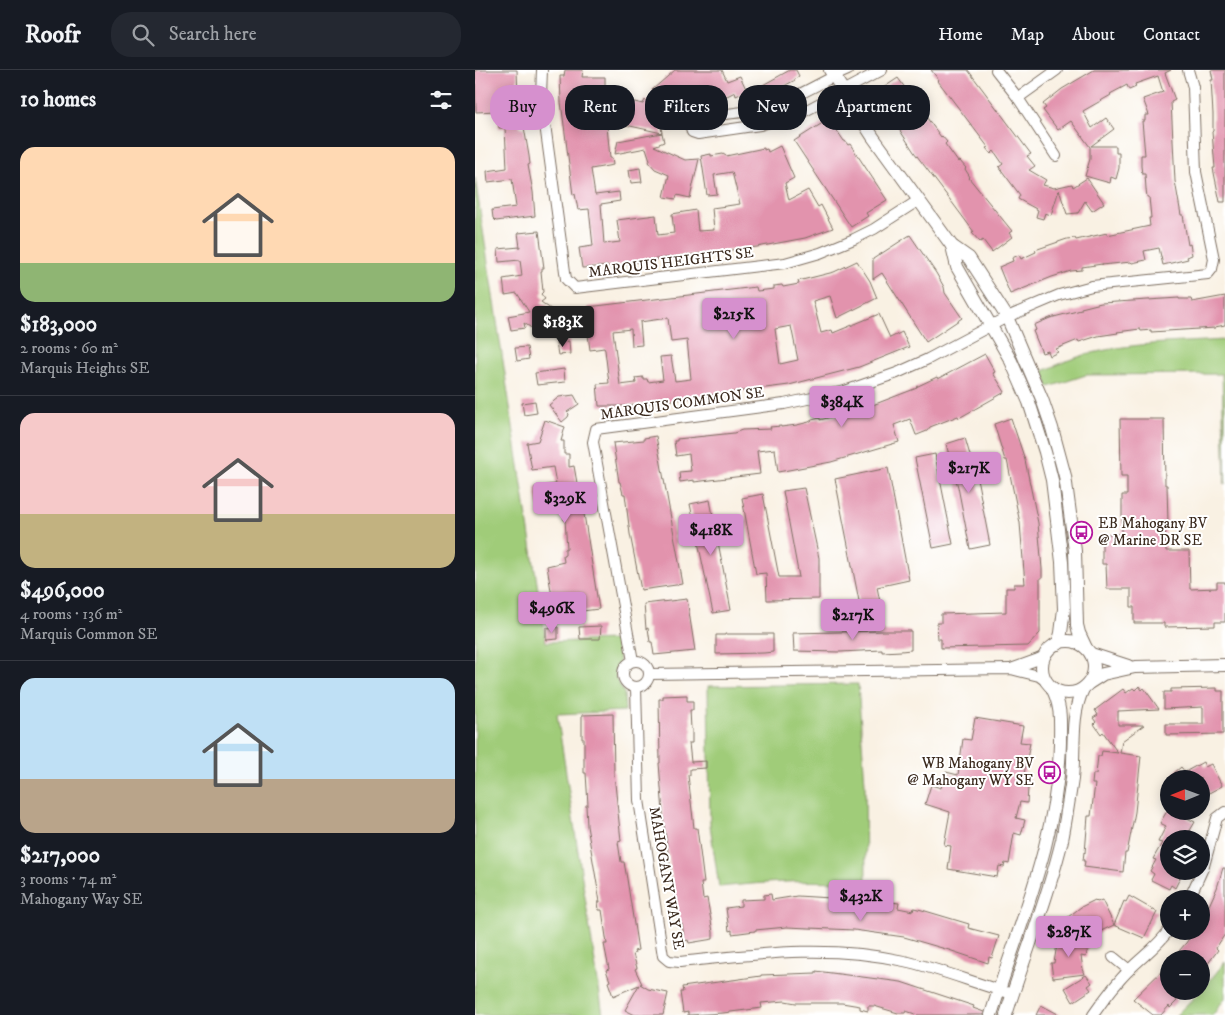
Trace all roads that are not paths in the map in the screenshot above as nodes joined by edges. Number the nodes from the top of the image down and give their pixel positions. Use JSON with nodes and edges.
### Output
{"nodes":[{"id":1,"x":542,"y":70,"type":"edge"},
{"id":2,"x":848,"y":70,"type":"edge"},
{"id":3,"x":882,"y":70,"type":"edge"},
{"id":4,"x":996,"y":70,"type":"edge"},
{"id":5,"x":1057,"y":70,"type":"edge"},
{"id":6,"x":1188,"y":70,"type":"edge"},
{"id":7,"x":832,"y":73,"type":"edge"},
{"id":8,"x":840,"y":85,"type":"edge"},
{"id":9,"x":853,"y":85,"type":"edge"},
{"id":10,"x":1018,"y":98,"type":"junction"},
{"id":11,"x":817,"y":104,"type":"edge"},
{"id":12,"x":869,"y":130,"type":"edge"},
{"id":13,"x":1056,"y":156,"type":"dead end"},
{"id":14,"x":919,"y":200,"type":"junction"},
{"id":15,"x":952,"y":246,"type":"junction"},
{"id":16,"x":1007,"y":317,"type":"junction"},
{"id":17,"x":991,"y":325,"type":"junction"},
{"id":18,"x":1058,"y":644,"type":"junction"},
{"id":19,"x":1088,"y":651,"type":"junction"},
{"id":20,"x":1045,"y":656,"type":"junction"},
{"id":21,"x":633,"y":661,"type":"junction"},
{"id":22,"x":1225,"y":666,"type":"edge"},
{"id":23,"x":1135,"y":667,"type":"junction"},
{"id":24,"x":1011,"y":668,"type":"junction"},
{"id":25,"x":650,"y":674,"type":"junction"},
{"id":26,"x":1049,"y":685,"type":"junction"},
{"id":27,"x":1086,"y":686,"type":"junction"},
{"id":28,"x":636,"y":688,"type":"junction"},
{"id":29,"x":1225,"y":812,"type":"edge"},
{"id":30,"x":1193,"y":890,"type":"edge"},
{"id":31,"x":1161,"y":940,"type":"edge"},
{"id":32,"x":1113,"y":957,"type":"dead end"},
{"id":33,"x":1129,"y":970,"type":"junction"},
{"id":34,"x":999,"y":990,"type":"junction"},
{"id":35,"x":1013,"y":994,"type":"junction"},
{"id":36,"x":991,"y":1015,"type":"edge"},
{"id":37,"x":1006,"y":1015,"type":"edge"},
{"id":38,"x":1093,"y":1015,"type":"edge"}],
"edges":[{"from":1,"to":14,"type":"street","name":"MARQUIS HEIGHTS SE"},
{"from":2,"to":7,"type":"street"},
{"from":3,"to":9,"type":"street"},
{"from":4,"to":10,"type":"street"},
{"from":5,"to":10,"type":"street"},
{"from":6,"to":16,"type":"street"},
{"from":7,"to":8,"type":"street"},
{"from":7,"to":11,"type":"street"},
{"from":10,"to":13,"type":"street"},
{"from":12,"to":14,"type":"street"},
{"from":14,"to":15,"type":"street"},
{"from":15,"to":16,"type":"street"},
{"from":15,"to":17,"type":"street"},
{"from":16,"to":17,"type":"street"},
{"from":16,"to":19,"type":"street"},
{"from":17,"to":18,"type":"street"},
{"from":17,"to":21,"type":"street","name":"MARQUIS COMMON SE"},
{"from":18,"to":19,"type":"street"},
{"from":18,"to":20,"type":"street"},
{"from":19,"to":23,"type":"street"},
{"from":19,"to":27,"type":"street"},
{"from":20,"to":24,"type":"street"},
{"from":20,"to":26,"type":"street"},
{"from":21,"to":25,"type":"street"},
{"from":21,"to":28,"type":"street"},
{"from":22,"to":23,"type":"street"},
{"from":23,"to":27,"type":"street"},
{"from":24,"to":25,"type":"street"},
{"from":24,"to":26,"type":"street"},
{"from":25,"to":28,"type":"street"},
{"from":26,"to":27,"type":"street"},
{"from":26,"to":34,"type":"street"},
{"from":27,"to":35,"type":"street"},
{"from":28,"to":34,"type":"street","name":"MAHOGANY WAY SE"},
{"from":29,"to":30,"type":"street"},
{"from":31,"to":33,"type":"street"},
{"from":32,"to":33,"type":"street"},
{"from":33,"to":38,"type":"street"},
{"from":34,"to":35,"type":"street","name":"MAHOGANY WAY SE"},
{"from":34,"to":36,"type":"street"},
{"from":35,"to":37,"type":"street"}]}
